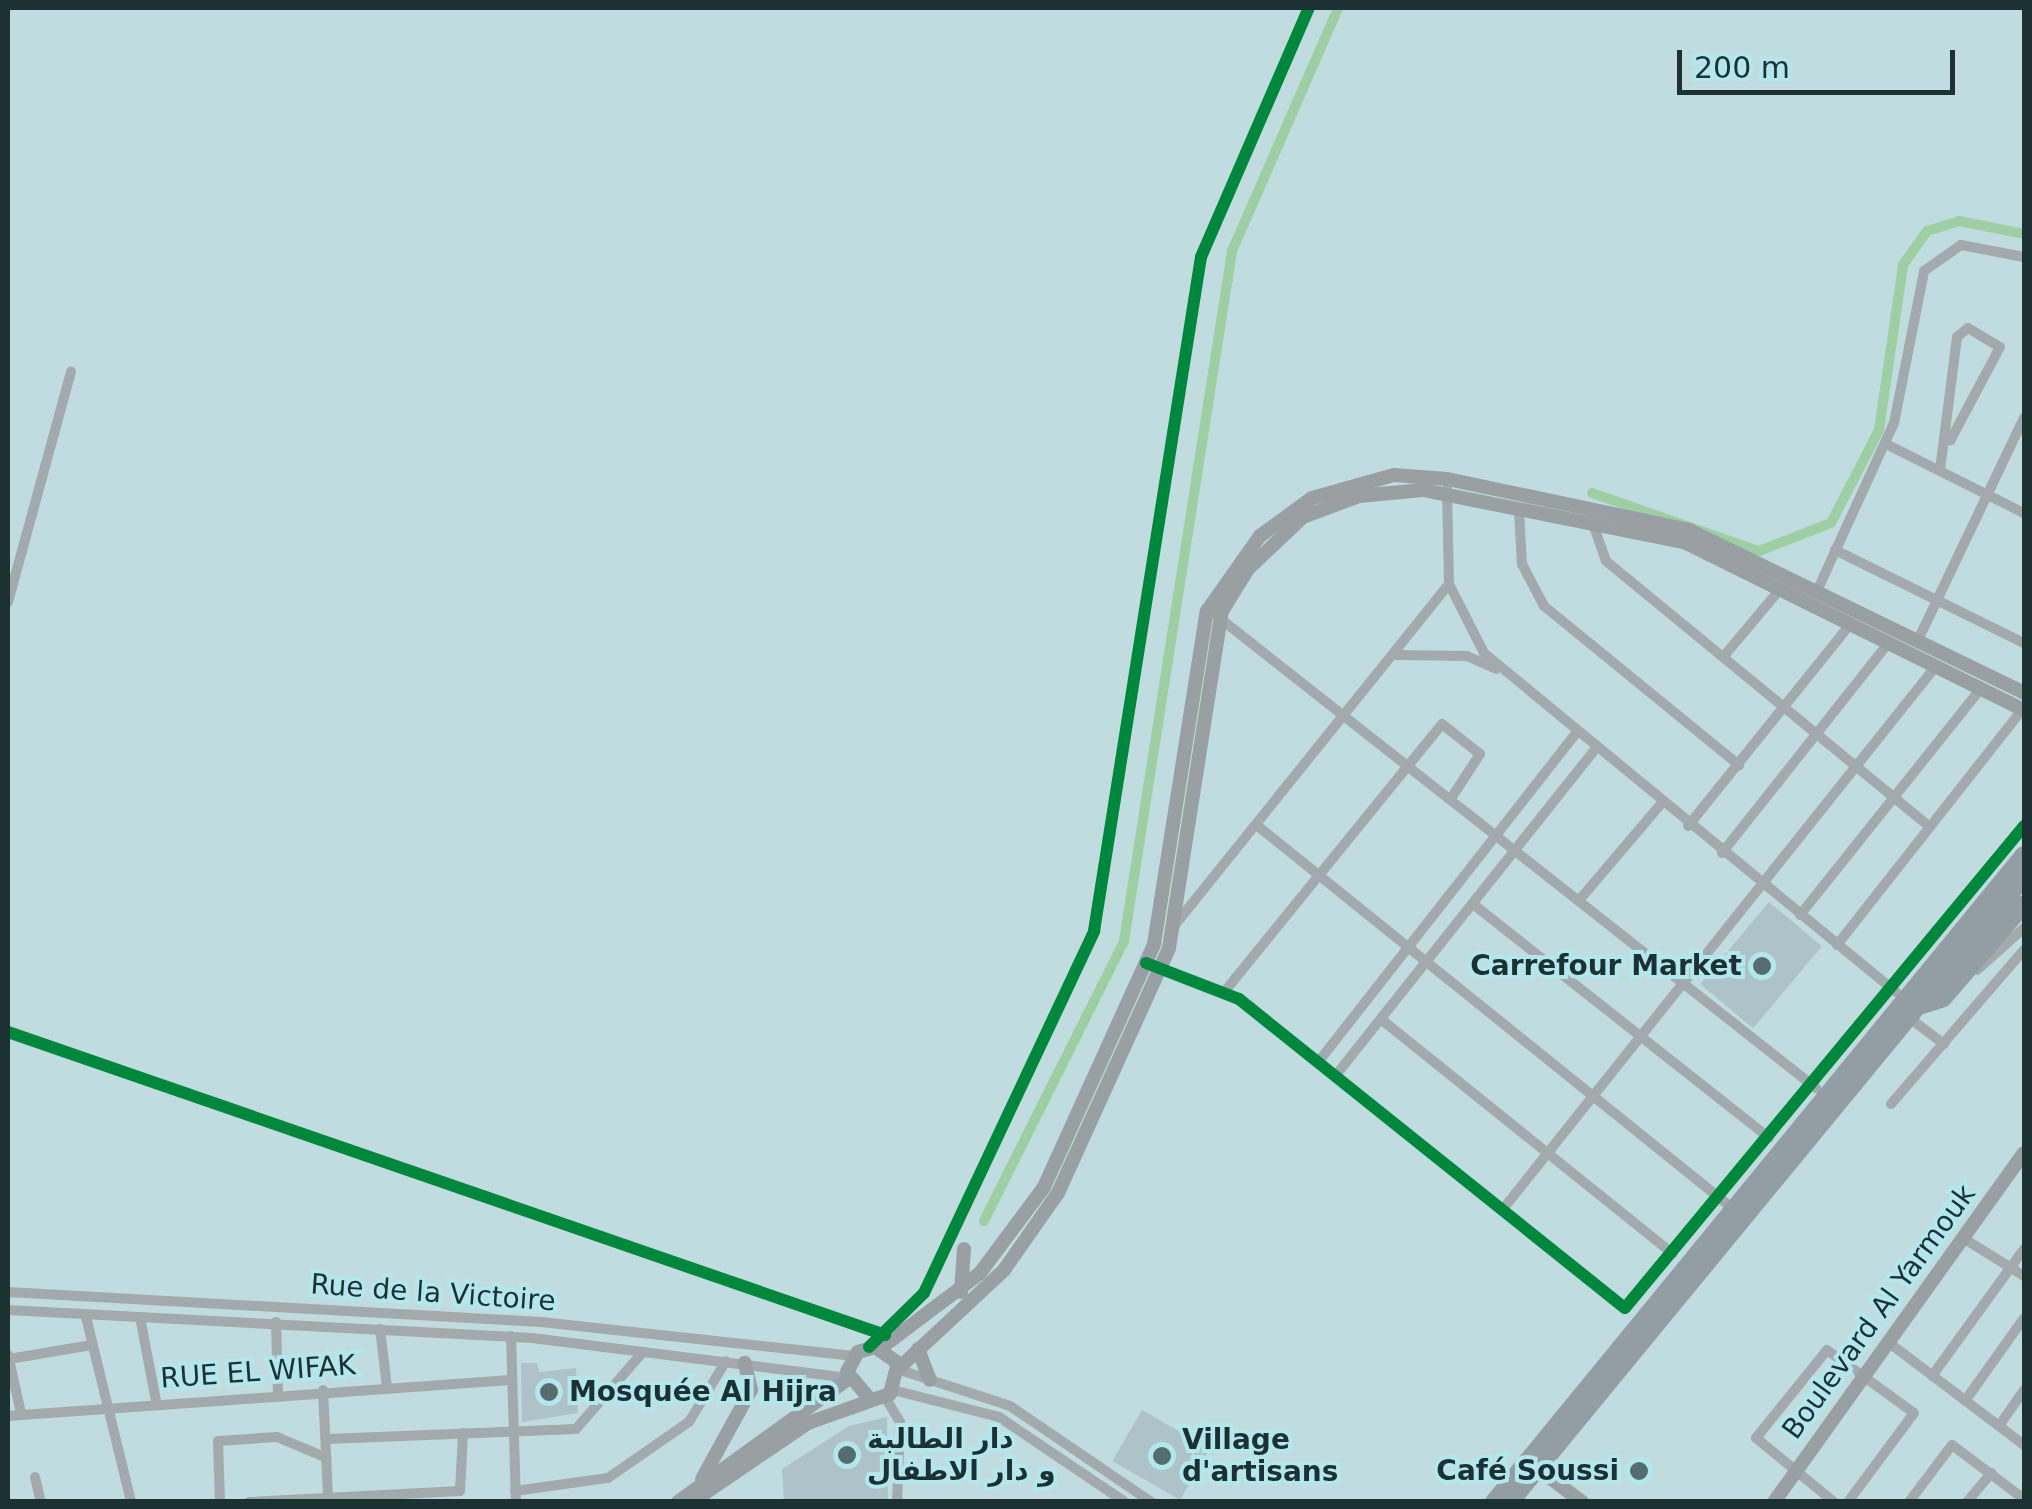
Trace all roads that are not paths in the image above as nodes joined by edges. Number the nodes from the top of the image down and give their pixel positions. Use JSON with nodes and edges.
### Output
{"nodes":[{"id":1,"x":1309,"y":8,"type":"edge"},
{"id":2,"x":2024,"y":257,"type":"edge"},
{"id":3,"x":71,"y":371,"type":"dead end"},
{"id":4,"x":2024,"y":418,"type":"edge"},
{"id":5,"x":1950,"y":441,"type":"junction"},
{"id":6,"x":1886,"y":444,"type":"junction"},
{"id":7,"x":1940,"y":470,"type":"junction"},
{"id":8,"x":1447,"y":487,"type":"junction"},
{"id":9,"x":1986,"y":494,"type":"junction"},
{"id":10,"x":1519,"y":511,"type":"junction"},
{"id":11,"x":2024,"y":513,"type":"edge"},
{"id":12,"x":1593,"y":517,"type":"junction"},
{"id":13,"x":1835,"y":550,"type":"junction"},
{"id":14,"x":1449,"y":584,"type":"junction"},
{"id":15,"x":1780,"y":588,"type":"junction"},
{"id":16,"x":1817,"y":590,"type":"junction"},
{"id":17,"x":1936,"y":600,"type":"junction"},
{"id":18,"x":8,"y":602,"type":"edge"},
{"id":19,"x":1213,"y":615,"type":"junction"},
{"id":20,"x":1851,"y":623,"type":"junction"},
{"id":21,"x":1918,"y":640,"type":"junction"},
{"id":22,"x":1889,"y":642,"type":"junction"},
{"id":23,"x":2024,"y":643,"type":"edge"},
{"id":24,"x":1396,"y":655,"type":"junction"},
{"id":25,"x":1724,"y":656,"type":"junction"},
{"id":26,"x":1936,"y":666,"type":"junction"},
{"id":27,"x":1501,"y":671,"type":"junction"},
{"id":28,"x":1981,"y":688,"type":"junction"},
{"id":29,"x":2024,"y":693,"type":"edge"},
{"id":30,"x":2024,"y":709,"type":"edge"},
{"id":31,"x":1782,"y":710,"type":"junction"},
{"id":32,"x":1347,"y":714,"type":"junction"},
{"id":33,"x":1575,"y":735,"type":"junction"},
{"id":34,"x":1815,"y":736,"type":"junction"},
{"id":35,"x":1594,"y":751,"type":"junction"},
{"id":36,"x":1406,"y":760,"type":"junction"},
{"id":37,"x":1739,"y":765,"type":"junction"},
{"id":38,"x":1855,"y":768,"type":"junction"},
{"id":39,"x":1452,"y":797,"type":"junction"},
{"id":40,"x":1893,"y":798,"type":"junction"},
{"id":41,"x":1660,"y":804,"type":"junction"},
{"id":42,"x":1688,"y":826,"type":"junction"},
{"id":43,"x":2024,"y":826,"type":"edge"},
{"id":44,"x":1259,"y":827,"type":"junction"},
{"id":45,"x":1930,"y":828,"type":"junction"},
{"id":46,"x":1497,"y":832,"type":"junction"},
{"id":47,"x":1516,"y":848,"type":"junction"},
{"id":48,"x":1722,"y":853,"type":"junction"},
{"id":49,"x":2024,"y":854,"type":"edge"},
{"id":50,"x":1317,"y":873,"type":"junction"},
{"id":51,"x":2024,"y":876,"type":"edge"},
{"id":52,"x":1762,"y":884,"type":"junction"},
{"id":53,"x":1581,"y":898,"type":"junction"},
{"id":54,"x":1473,"y":904,"type":"junction"},
{"id":55,"x":2024,"y":904,"type":"edge"},
{"id":56,"x":1800,"y":915,"type":"junction"},
{"id":57,"x":1174,"y":926,"type":"junction"},
{"id":58,"x":2024,"y":928,"type":"edge"},
{"id":59,"x":2021,"y":944,"type":"edge"},
{"id":60,"x":1837,"y":945,"type":"junction"},
{"id":61,"x":1408,"y":946,"type":"junction"},
{"id":62,"x":1427,"y":962,"type":"junction"},
{"id":63,"x":1146,"y":964,"type":"junction"},
{"id":64,"x":1162,"y":969,"type":"junction"},
{"id":65,"x":1688,"y":982,"type":"junction"},
{"id":66,"x":1225,"y":990,"type":"junction"},
{"id":67,"x":1951,"y":990,"type":"junction"},
{"id":68,"x":1906,"y":1003,"type":"junction"},
{"id":69,"x":1382,"y":1020,"type":"junction"},
{"id":70,"x":8,"y":1032,"type":"edge"},
{"id":71,"x":1642,"y":1038,"type":"junction"},
{"id":72,"x":1944,"y":1044,"type":"junction"},
{"id":73,"x":1318,"y":1061,"type":"junction"},
{"id":74,"x":1336,"y":1075,"type":"junction"},
{"id":75,"x":1820,"y":1091,"type":"junction"},
{"id":76,"x":1594,"y":1096,"type":"junction"},
{"id":77,"x":1891,"y":1104,"type":"dead end"},
{"id":78,"x":1769,"y":1138,"type":"junction"},
{"id":79,"x":2024,"y":1153,"type":"edge"},
{"id":80,"x":1548,"y":1154,"type":"junction"},
{"id":81,"x":1726,"y":1203,"type":"junction"},
{"id":82,"x":1503,"y":1210,"type":"junction"},
{"id":83,"x":952,"y":1236,"type":"junction"},
{"id":84,"x":1963,"y":1238,"type":"junction"},
{"id":85,"x":964,"y":1249,"type":"junction"},
{"id":86,"x":2024,"y":1249,"type":"edge"},
{"id":87,"x":1673,"y":1254,"type":"junction"},
{"id":88,"x":2011,"y":1268,"type":"junction"},
{"id":89,"x":2024,"y":1276,"type":"edge"},
{"id":90,"x":984,"y":1280,"type":"junction"},
{"id":91,"x":8,"y":1292,"type":"edge"},
{"id":92,"x":961,"y":1292,"type":"junction"},
{"id":93,"x":8,"y":1310,"type":"edge"},
{"id":94,"x":140,"y":1316,"type":"junction"},
{"id":95,"x":86,"y":1317,"type":"junction"},
{"id":96,"x":2024,"y":1318,"type":"edge"},
{"id":97,"x":276,"y":1322,"type":"junction"},
{"id":98,"x":380,"y":1328,"type":"junction"},
{"id":99,"x":511,"y":1336,"type":"junction"},
{"id":100,"x":1888,"y":1342,"type":"junction"},
{"id":101,"x":878,"y":1344,"type":"junction"},
{"id":102,"x":92,"y":1345,"type":"junction"},
{"id":103,"x":918,"y":1348,"type":"junction"},
{"id":104,"x":643,"y":1352,"type":"junction"},
{"id":105,"x":8,"y":1356,"type":"edge"},
{"id":106,"x":854,"y":1356,"type":"junction"},
{"id":107,"x":726,"y":1362,"type":"junction"},
{"id":108,"x":745,"y":1364,"type":"junction"},
{"id":109,"x":899,"y":1369,"type":"junction"},
{"id":110,"x":1864,"y":1376,"type":"junction"},
{"id":111,"x":1932,"y":1376,"type":"junction"},
{"id":112,"x":848,"y":1378,"type":"junction"},
{"id":113,"x":512,"y":1380,"type":"junction"},
{"id":114,"x":930,"y":1380,"type":"junction"},
{"id":115,"x":386,"y":1387,"type":"junction"},
{"id":116,"x":323,"y":1390,"type":"junction"},
{"id":117,"x":2024,"y":1390,"type":"edge"},
{"id":118,"x":278,"y":1393,"type":"junction"},
{"id":119,"x":883,"y":1396,"type":"junction"},
{"id":120,"x":1965,"y":1401,"type":"junction"},
{"id":121,"x":156,"y":1402,"type":"junction"},
{"id":122,"x":105,"y":1406,"type":"junction"},
{"id":123,"x":21,"y":1413,"type":"junction"},
{"id":124,"x":8,"y":1416,"type":"edge"},
{"id":125,"x":1999,"y":1426,"type":"junction"},
{"id":126,"x":514,"y":1431,"type":"junction"},
{"id":127,"x":464,"y":1433,"type":"junction"},
{"id":128,"x":327,"y":1439,"type":"junction"},
{"id":129,"x":2024,"y":1445,"type":"edge"},
{"id":130,"x":327,"y":1458,"type":"junction"},
{"id":131,"x":1536,"y":1466,"type":"junction"},
{"id":132,"x":1795,"y":1472,"type":"junction"},
{"id":133,"x":1991,"y":1473,"type":"junction"},
{"id":134,"x":35,"y":1477,"type":"dead end"},
{"id":135,"x":704,"y":1492,"type":"edge"},
{"id":136,"x":516,"y":1496,"type":"edge"},
{"id":137,"x":333,"y":1498,"type":"edge"},
{"id":138,"x":2024,"y":1498,"type":"edge"},
{"id":139,"x":41,"y":1502,"type":"edge"},
{"id":140,"x":131,"y":1502,"type":"edge"},
{"id":141,"x":220,"y":1502,"type":"edge"},
{"id":142,"x":249,"y":1502,"type":"edge"},
{"id":143,"x":678,"y":1502,"type":"edge"},
{"id":144,"x":692,"y":1502,"type":"edge"},
{"id":145,"x":897,"y":1502,"type":"edge"},
{"id":146,"x":1125,"y":1502,"type":"edge"},
{"id":147,"x":1151,"y":1502,"type":"edge"},
{"id":148,"x":1494,"y":1502,"type":"edge"},
{"id":149,"x":1510,"y":1502,"type":"edge"},
{"id":150,"x":1582,"y":1502,"type":"edge"},
{"id":151,"x":1774,"y":1502,"type":"edge"},
{"id":152,"x":1834,"y":1502,"type":"edge"},
{"id":153,"x":1848,"y":1502,"type":"edge"},
{"id":154,"x":1909,"y":1502,"type":"edge"},
{"id":155,"x":1967,"y":1502,"type":"edge"}],
"edges":[{"from":1,"to":83,"type":"street"},
{"from":2,"to":6,"type":"street"},
{"from":3,"to":18,"type":"street"},
{"from":4,"to":9,"type":"street"},
{"from":5,"to":5,"type":"street"},
{"from":5,"to":7,"type":"street"},
{"from":6,"to":7,"type":"street"},
{"from":6,"to":13,"type":"street"},
{"from":7,"to":9,"type":"street"},
{"from":8,"to":10,"type":"main road"},
{"from":8,"to":12,"type":"main road"},
{"from":8,"to":14,"type":"street"},
{"from":8,"to":19,"type":"main road"},
{"from":9,"to":11,"type":"street"},
{"from":9,"to":17,"type":"street"},
{"from":10,"to":12,"type":"main road"},
{"from":10,"to":37,"type":"street"},
{"from":12,"to":15,"type":"main road"},
{"from":12,"to":16,"type":"main road"},
{"from":12,"to":25,"type":"street"},
{"from":13,"to":16,"type":"street"},
{"from":13,"to":17,"type":"street"},
{"from":14,"to":24,"type":"street"},
{"from":14,"to":27,"type":"street"},
{"from":15,"to":20,"type":"main road"},
{"from":15,"to":25,"type":"street"},
{"from":16,"to":21,"type":"main road"},
{"from":17,"to":21,"type":"street"},
{"from":17,"to":23,"type":"street"},
{"from":19,"to":32,"type":"street"},
{"from":19,"to":57,"type":"main road"},
{"from":19,"to":63,"type":"main road"},
{"from":20,"to":22,"type":"main road"},
{"from":20,"to":31,"type":"street"},
{"from":21,"to":29,"type":"main road"},
{"from":22,"to":26,"type":"main road"},
{"from":22,"to":34,"type":"street"},
{"from":24,"to":27,"type":"street"},
{"from":24,"to":32,"type":"street"},
{"from":25,"to":31,"type":"street"},
{"from":26,"to":28,"type":"main road"},
{"from":26,"to":38,"type":"street"},
{"from":27,"to":33,"type":"street"},
{"from":28,"to":30,"type":"main road"},
{"from":28,"to":40,"type":"street"},
{"from":30,"to":45,"type":"street"},
{"from":31,"to":34,"type":"street"},
{"from":31,"to":37,"type":"street"},
{"from":32,"to":36,"type":"street"},
{"from":32,"to":44,"type":"street"},
{"from":33,"to":35,"type":"street"},
{"from":33,"to":46,"type":"street"},
{"from":34,"to":38,"type":"street"},
{"from":34,"to":48,"type":"street"},
{"from":35,"to":41,"type":"street"},
{"from":35,"to":47,"type":"street"},
{"from":36,"to":39,"type":"street"},
{"from":36,"to":39,"type":"street"},
{"from":36,"to":50,"type":"street"},
{"from":37,"to":42,"type":"street"},
{"from":38,"to":40,"type":"street"},
{"from":38,"to":52,"type":"street"},
{"from":39,"to":46,"type":"street"},
{"from":40,"to":45,"type":"street"},
{"from":40,"to":56,"type":"street"},
{"from":41,"to":42,"type":"street"},
{"from":41,"to":53,"type":"street"},
{"from":42,"to":48,"type":"street"},
{"from":43,"to":68,"type":"street"},
{"from":44,"to":50,"type":"street"},
{"from":44,"to":57,"type":"street"},
{"from":45,"to":60,"type":"street"},
{"from":46,"to":47,"type":"street"},
{"from":46,"to":61,"type":"street"},
{"from":47,"to":53,"type":"street"},
{"from":47,"to":54,"type":"street"},
{"from":48,"to":52,"type":"street"},
{"from":49,"to":68,"type":"highway"},
{"from":50,"to":61,"type":"street"},
{"from":50,"to":66,"type":"street"},
{"from":51,"to":68,"type":"highway"},
{"from":52,"to":56,"type":"street"},
{"from":52,"to":65,"type":"street"},
{"from":53,"to":65,"type":"street"},
{"from":54,"to":62,"type":"street"},
{"from":54,"to":71,"type":"street"},
{"from":55,"to":67,"type":"highway"},
{"from":56,"to":60,"type":"street"},
{"from":57,"to":64,"type":"main road"},
{"from":58,"to":59,"type":"street"},
{"from":59,"to":67,"type":"street"},
{"from":59,"to":72,"type":"street"},
{"from":60,"to":68,"type":"street"},
{"from":61,"to":62,"type":"street"},
{"from":61,"to":73,"type":"street"},
{"from":62,"to":69,"type":"street"},
{"from":62,"to":76,"type":"street"},
{"from":63,"to":64,"type":"street"},
{"from":63,"to":90,"type":"main road"},
{"from":64,"to":66,"type":"street"},
{"from":64,"to":90,"type":"main road"},
{"from":65,"to":71,"type":"street"},
{"from":65,"to":75,"type":"street"},
{"from":66,"to":73,"type":"street"},
{"from":67,"to":68,"type":"highway"},
{"from":68,"to":72,"type":"street"},
{"from":68,"to":75,"type":"highway"},
{"from":68,"to":131,"type":"highway"},
{"from":69,"to":74,"type":"street"},
{"from":69,"to":80,"type":"street"},
{"from":70,"to":101,"type":"street"},
{"from":71,"to":76,"type":"street"},
{"from":71,"to":78,"type":"street"},
{"from":72,"to":77,"type":"street"},
{"from":73,"to":74,"type":"street"},
{"from":74,"to":82,"type":"street"},
{"from":75,"to":78,"type":"street"},
{"from":75,"to":81,"type":"highway"},
{"from":76,"to":80,"type":"street"},
{"from":76,"to":81,"type":"street"},
{"from":78,"to":81,"type":"street"},
{"from":79,"to":84,"type":"main road","name":"Boulevard Al Yarmouk"},
{"from":80,"to":82,"type":"street"},
{"from":80,"to":87,"type":"street"},
{"from":81,"to":87,"type":"street"},
{"from":81,"to":148,"type":"highway"},
{"from":82,"to":87,"type":"street"},
{"from":83,"to":85,"type":"street"},
{"from":83,"to":101,"type":"street"},
{"from":84,"to":88,"type":"street"},
{"from":84,"to":100,"type":"main road","name":"Boulevard Al Yarmouk"},
{"from":85,"to":90,"type":"street"},
{"from":85,"to":92,"type":"main road"},
{"from":86,"to":88,"type":"street"},
{"from":88,"to":89,"type":"street"},
{"from":88,"to":111,"type":"street"},
{"from":90,"to":92,"type":"main road"},
{"from":90,"to":103,"type":"main road"},
{"from":91,"to":106,"type":"street","name":"Rue de la Victoire"},
{"from":92,"to":101,"type":"main road"},
{"from":93,"to":95,"type":"street","name":"Rue de la Victoire"},
{"from":94,"to":95,"type":"street","name":"Rue de la Victoire"},
{"from":94,"to":97,"type":"street","name":"Rue de la Victoire"},
{"from":94,"to":121,"type":"street"},
{"from":95,"to":102,"type":"street"},
{"from":96,"to":120,"type":"street"},
{"from":97,"to":98,"type":"street","name":"Rue de la Victoire"},
{"from":97,"to":118,"type":"street"},
{"from":98,"to":99,"type":"street","name":"Rue de la Victoire"},
{"from":98,"to":115,"type":"street"},
{"from":99,"to":104,"type":"street","name":"Rue de la Victoire"},
{"from":99,"to":113,"type":"street"},
{"from":100,"to":110,"type":"main road","name":"Boulevard Al Yarmouk"},
{"from":100,"to":111,"type":"street"},
{"from":101,"to":106,"type":"main road"},
{"from":101,"to":109,"type":"main road"},
{"from":102,"to":105,"type":"street"},
{"from":102,"to":122,"type":"street"},
{"from":103,"to":109,"type":"main road"},
{"from":103,"to":114,"type":"main road"},
{"from":104,"to":107,"type":"street","name":"Rue de la Victoire"},
{"from":104,"to":126,"type":"street"},
{"from":105,"to":123,"type":"street"},
{"from":106,"to":112,"type":"main road"},
{"from":107,"to":108,"type":"street","name":"Rue de la Victoire"},
{"from":107,"to":136,"type":"street"},
{"from":108,"to":112,"type":"street","name":"Rue de la Victoire"},
{"from":108,"to":135,"type":"main road"},
{"from":109,"to":114,"type":"street"},
{"from":109,"to":119,"type":"main road"},
{"from":110,"to":132,"type":"main road","name":"Boulevard Al Yarmouk"},
{"from":110,"to":132,"type":"street"},
{"from":110,"to":153,"type":"street"},
{"from":111,"to":120,"type":"street"},
{"from":112,"to":119,"type":"main road"},
{"from":112,"to":135,"type":"main road"},
{"from":113,"to":115,"type":"street","name":"RUE EL WIFAK"},
{"from":113,"to":126,"type":"street"},
{"from":114,"to":147,"type":"street"},
{"from":115,"to":116,"type":"street","name":"RUE EL WIFAK"},
{"from":116,"to":118,"type":"street","name":"RUE EL WIFAK"},
{"from":116,"to":128,"type":"street"},
{"from":117,"to":125,"type":"street"},
{"from":118,"to":121,"type":"street","name":"RUE EL WIFAK"},
{"from":119,"to":135,"type":"main road"},
{"from":119,"to":145,"type":"street"},
{"from":119,"to":146,"type":"street"},
{"from":120,"to":125,"type":"street"},
{"from":121,"to":122,"type":"street","name":"RUE EL WIFAK"},
{"from":122,"to":123,"type":"street","name":"RUE EL WIFAK"},
{"from":122,"to":140,"type":"street"},
{"from":123,"to":124,"type":"street","name":"RUE EL WIFAK"},
{"from":125,"to":129,"type":"street"},
{"from":126,"to":127,"type":"street"},
{"from":126,"to":136,"type":"street"},
{"from":127,"to":128,"type":"street"},
{"from":127,"to":137,"type":"street"},
{"from":128,"to":130,"type":"street"},
{"from":130,"to":137,"type":"street"},
{"from":130,"to":141,"type":"street"},
{"from":131,"to":149,"type":"highway"},
{"from":131,"to":150,"type":"main road"},
{"from":132,"to":151,"type":"main road","name":"Boulevard Al Yarmouk"},
{"from":132,"to":152,"type":"street"},
{"from":133,"to":138,"type":"street"},
{"from":133,"to":154,"type":"street"},
{"from":133,"to":155,"type":"street"},
{"from":134,"to":139,"type":"street"},
{"from":135,"to":143,"type":"main road"},
{"from":135,"to":144,"type":"main road"},
{"from":137,"to":142,"type":"street"}]}
